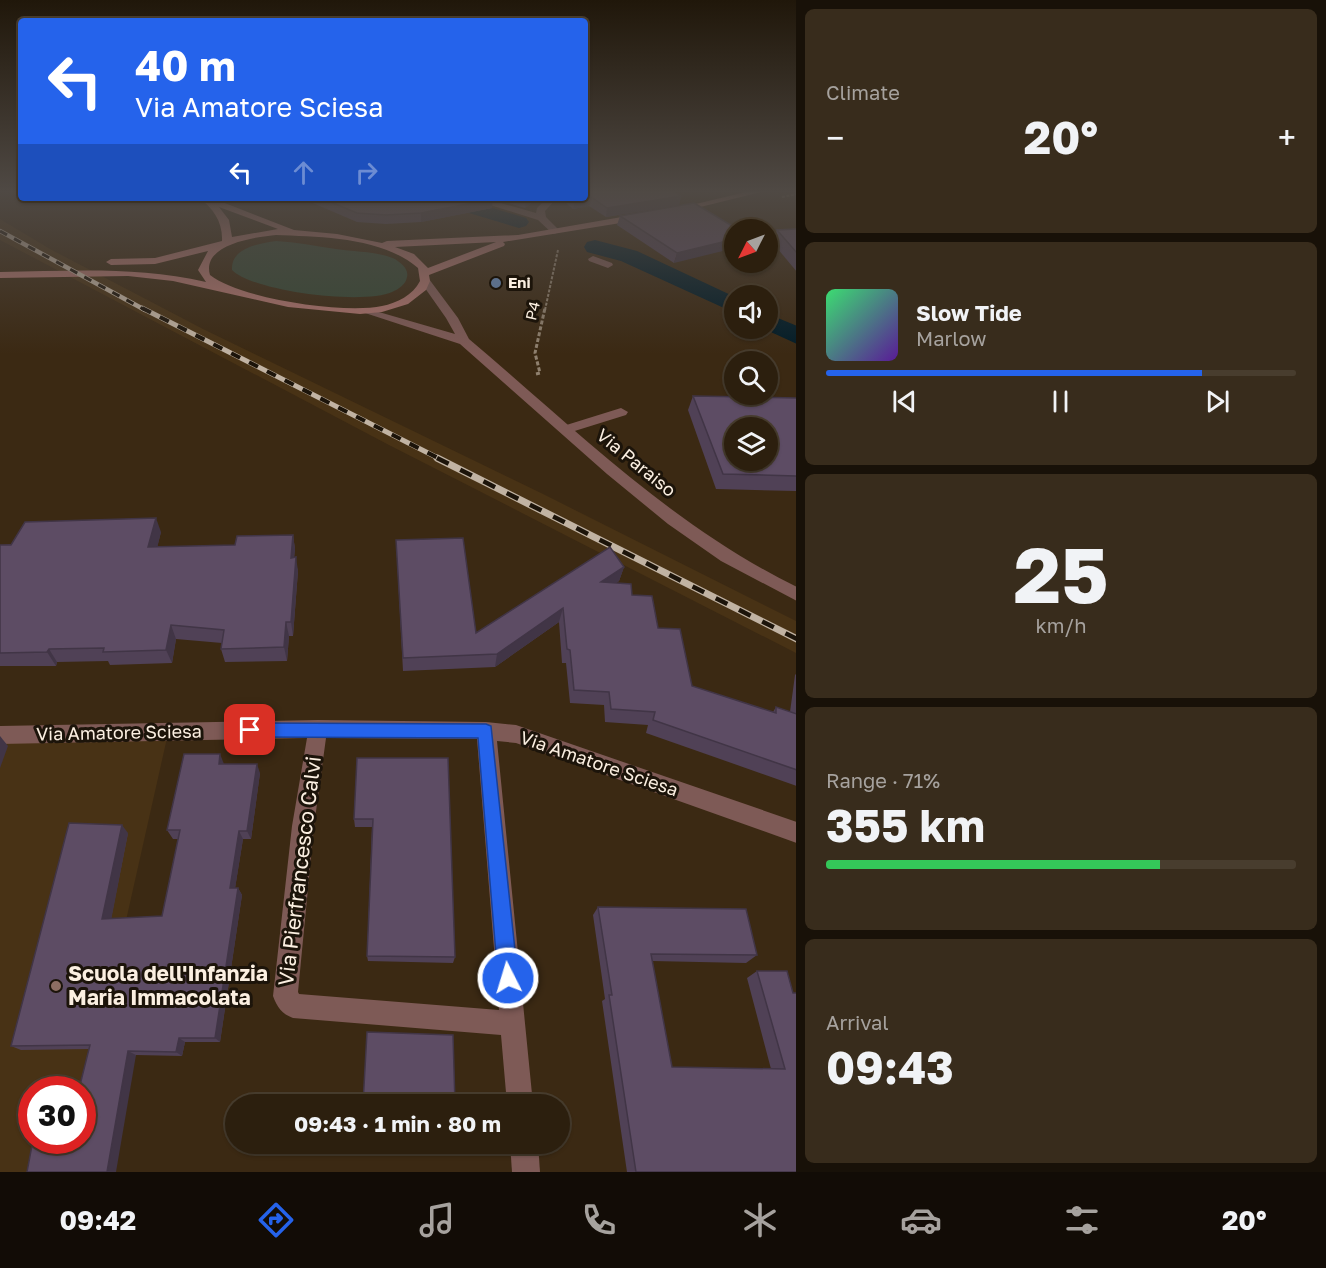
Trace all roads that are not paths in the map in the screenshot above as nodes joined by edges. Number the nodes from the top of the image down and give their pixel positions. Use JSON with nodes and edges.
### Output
{"nodes":[{"id":1,"x":221,"y":245,"type":"edge"},
{"id":2,"x":223,"y":245,"type":"edge"},
{"id":3,"x":377,"y":245,"type":"edge"},
{"id":4,"x":498,"y":245,"type":"edge"},
{"id":5,"x":594,"y":259,"type":"dead end"},
{"id":6,"x":0,"y":265,"type":"edge"},
{"id":7,"x":608,"y":266,"type":"dead end"},
{"id":8,"x":0,"y":275,"type":"edge"},
{"id":9,"x":425,"y":277,"type":"junction"},
{"id":10,"x":232,"y":291,"type":"junction"},
{"id":11,"x":365,"y":311,"type":"junction"},
{"id":12,"x":464,"y":341,"type":"junction"},
{"id":13,"x":621,"y":412,"type":"dead end"},
{"id":14,"x":565,"y":430,"type":"junction"},
{"id":15,"x":796,"y":595,"type":"edge"},
{"id":16,"x":318,"y":729,"type":"junction"},
{"id":17,"x":486,"y":731,"type":"junction"},
{"id":18,"x":0,"y":735,"type":"edge"},
{"id":19,"x":796,"y":833,"type":"edge"},
{"id":20,"x":512,"y":1023,"type":"junction"},
{"id":21,"x":519,"y":1094,"type":"edge"},
{"id":22,"x":525,"y":1154,"type":"edge"},
{"id":23,"x":526,"y":1172,"type":"edge"}],
"edges":[{"from":1,"to":6,"type":"main road"},
{"from":2,"to":10,"type":"main road"},
{"from":3,"to":9,"type":"main road"},
{"from":4,"to":9,"type":"main road"},
{"from":5,"to":7,"type":"street"},
{"from":8,"to":10,"type":"main road"},
{"from":9,"to":11,"type":"main road"},
{"from":9,"to":12,"type":"street","name":"Via Paraiso"},
{"from":10,"to":11,"type":"main road"},
{"from":11,"to":12,"type":"street","name":"Via Paraiso"},
{"from":12,"to":14,"type":"street","name":"Via Paraiso"},
{"from":13,"to":14,"type":"street"},
{"from":14,"to":15,"type":"street","name":"Via Paraiso"},
{"from":16,"to":17,"type":"street","name":"Via Amatore Sciesa"},
{"from":16,"to":18,"type":"street","name":"Via Amatore Sciesa"},
{"from":16,"to":20,"type":"street","name":"Via Pierfrancesco Calvi"},
{"from":17,"to":19,"type":"street","name":"Via Amatore Sciesa"},
{"from":17,"to":20,"type":"street"},
{"from":20,"to":21,"type":"street"},
{"from":22,"to":23,"type":"street"}]}
